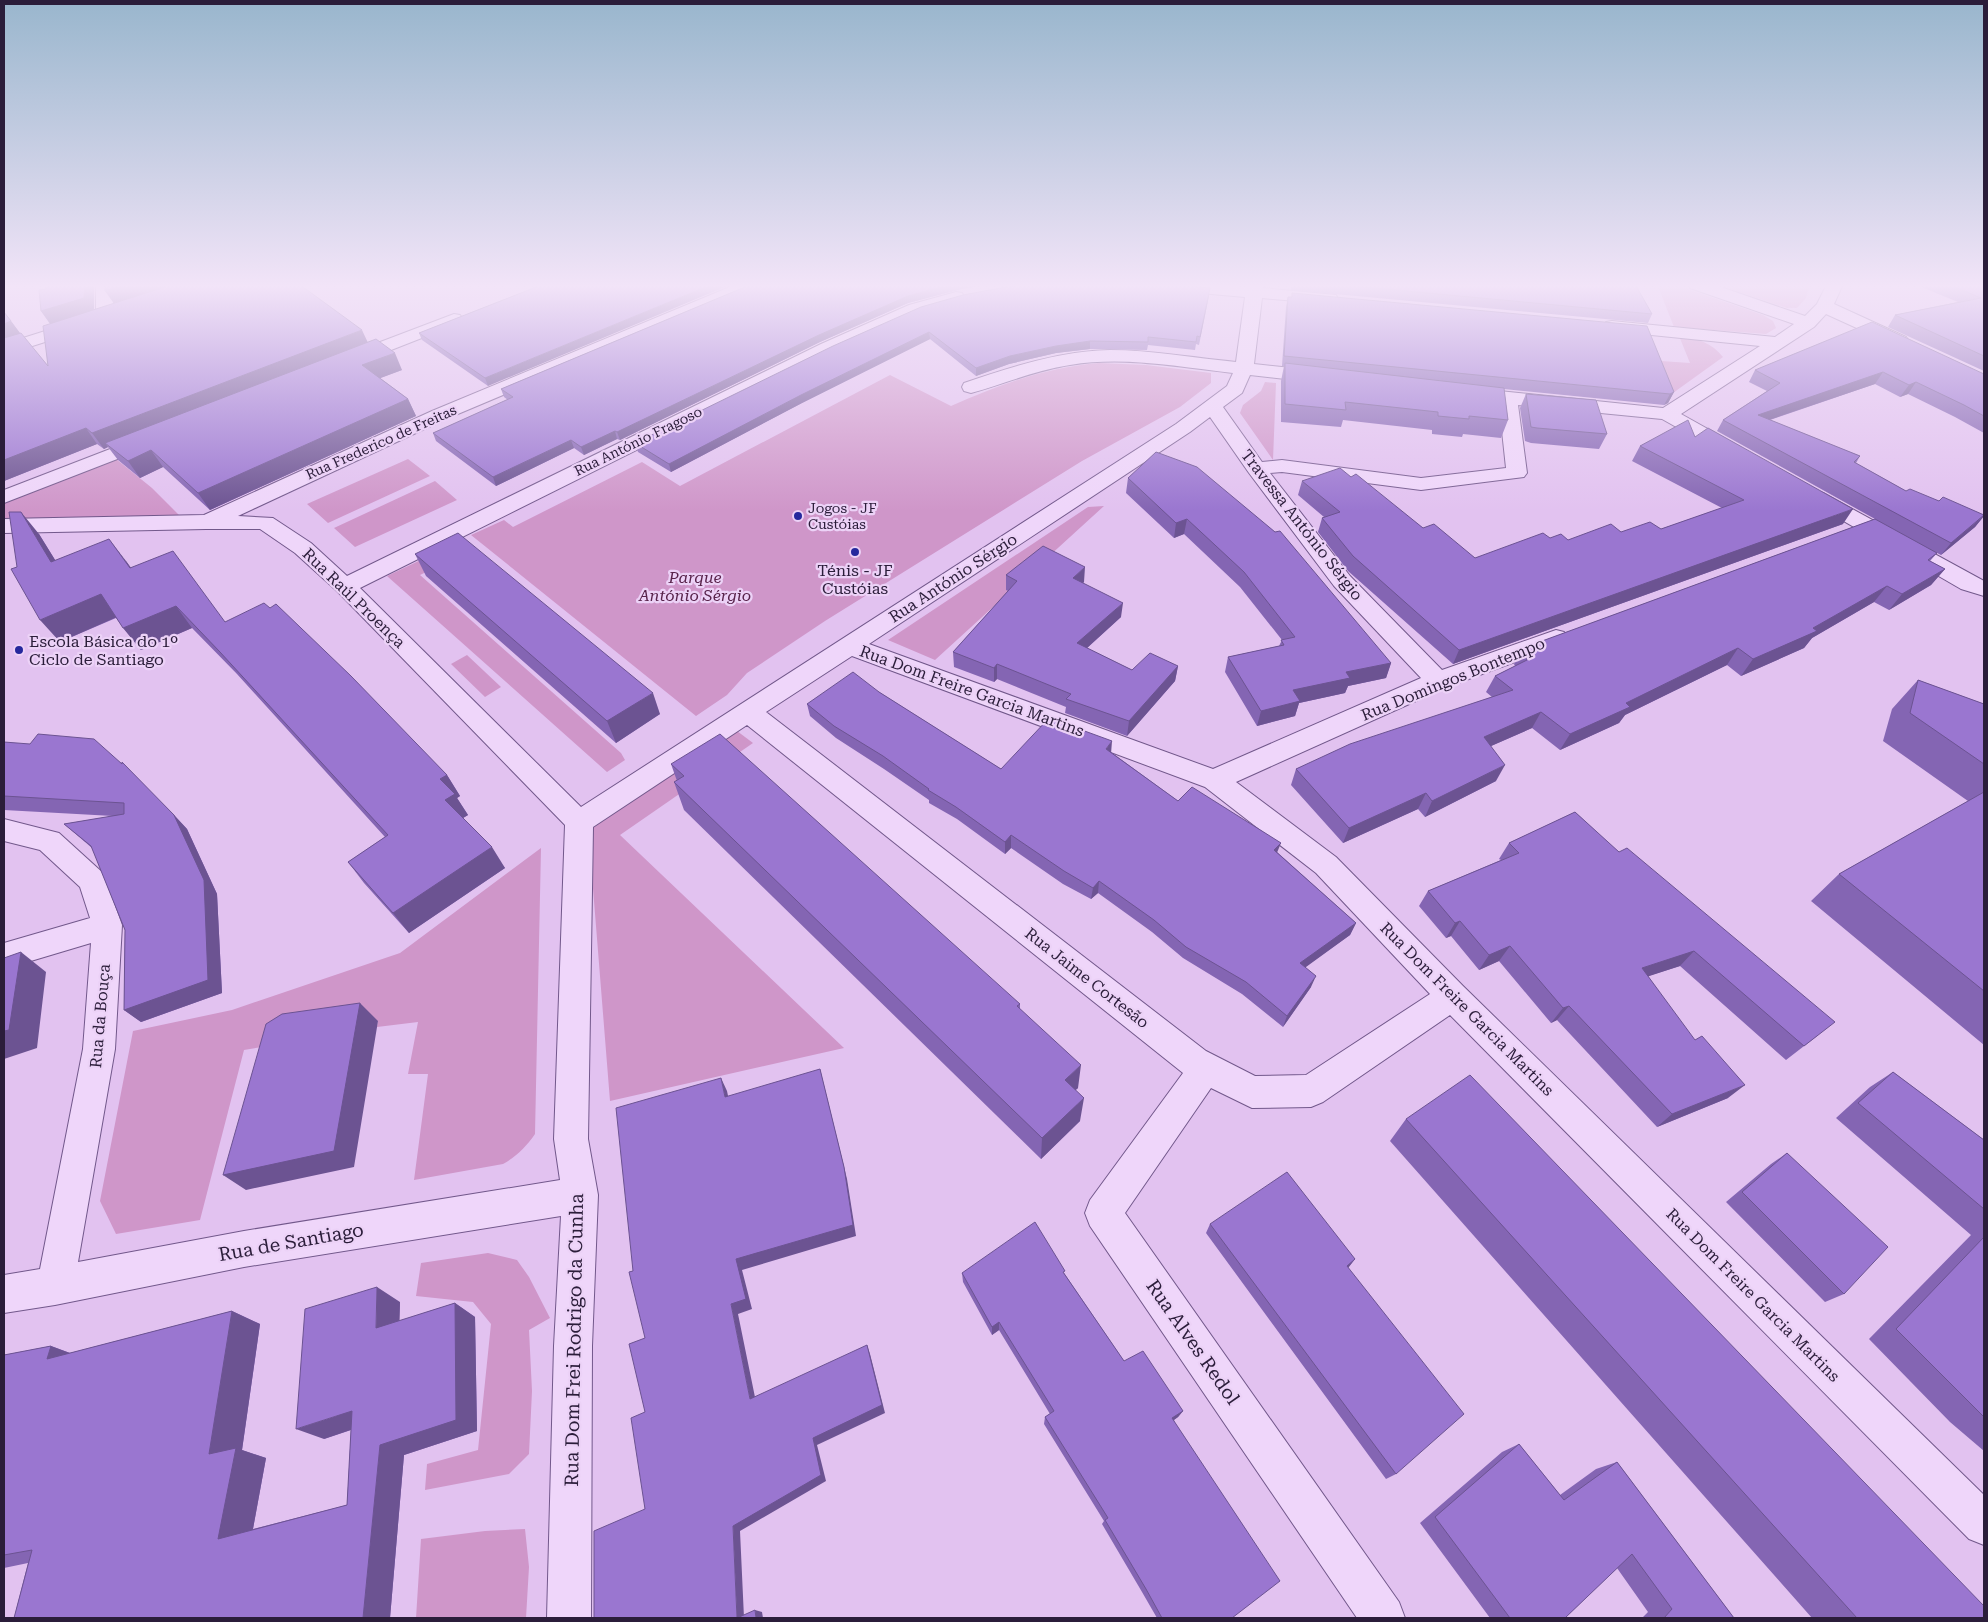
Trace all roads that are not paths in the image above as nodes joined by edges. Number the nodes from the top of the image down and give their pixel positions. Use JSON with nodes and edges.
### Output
{"nodes":[{"id":1,"x":351,"y":360,"type":"edge"},
{"id":2,"x":571,"y":360,"type":"edge"},
{"id":3,"x":803,"y":360,"type":"edge"},
{"id":4,"x":1068,"y":360,"type":"edge"},
{"id":5,"x":1159,"y":360,"type":"edge"},
{"id":6,"x":1245,"y":360,"type":"edge"},
{"id":7,"x":1749,"y":360,"type":"edge"},
{"id":8,"x":337,"y":365,"type":"edge"},
{"id":9,"x":1244,"y":368,"type":"junction"},
{"id":10,"x":1336,"y":379,"type":"edge"},
{"id":11,"x":971,"y":387,"type":"dead end"},
{"id":12,"x":1451,"y":392,"type":"edge"},
{"id":13,"x":1508,"y":399,"type":"junction"},
{"id":14,"x":1212,"y":406,"type":"junction"},
{"id":15,"x":1667,"y":414,"type":"junction"},
{"id":16,"x":162,"y":435,"type":"edge"},
{"id":17,"x":1745,"y":458,"type":"edge"},
{"id":18,"x":1256,"y":469,"type":"junction"},
{"id":19,"x":1796,"y":486,"type":"edge"},
{"id":20,"x":4,"y":497,"type":"edge"},
{"id":21,"x":206,"y":522,"type":"junction"},
{"id":22,"x":1865,"y":524,"type":"junction"},
{"id":23,"x":4,"y":526,"type":"edge"},
{"id":24,"x":1837,"y":535,"type":"edge"},
{"id":25,"x":345,"y":586,"type":"junction"},
{"id":26,"x":1976,"y":586,"type":"edge"},
{"id":27,"x":1578,"y":630,"type":"edge"},
{"id":28,"x":849,"y":646,"type":"junction"},
{"id":29,"x":1438,"y":682,"type":"junction"},
{"id":30,"x":748,"y":712,"type":"junction"},
{"id":31,"x":1214,"y":780,"type":"junction"},
{"id":32,"x":579,"y":822,"type":"junction"},
{"id":33,"x":4,"y":830,"type":"edge"},
{"id":34,"x":107,"y":925,"type":"junction"},
{"id":35,"x":4,"y":956,"type":"edge"},
{"id":36,"x":1452,"y":996,"type":"junction"},
{"id":37,"x":1206,"y":1068,"type":"junction"},
{"id":38,"x":580,"y":1195,"type":"junction"},
{"id":39,"x":55,"y":1286,"type":"junction"},
{"id":40,"x":4,"y":1294,"type":"edge"},
{"id":41,"x":1984,"y":1524,"type":"edge"},
{"id":42,"x":569,"y":1618,"type":"edge"},
{"id":43,"x":1383,"y":1618,"type":"edge"}],
"edges":[{"from":1,"to":8,"type":"street"},
{"from":2,"to":21,"type":"street","name":"Rua Frederico de Freitas"},
{"from":3,"to":25,"type":"street","name":"Rua António Fragoso"},
{"from":4,"to":11,"type":"street"},
{"from":5,"to":9,"type":"street"},
{"from":6,"to":9,"type":"street","name":"Rua António Sérgio"},
{"from":7,"to":15,"type":"street"},
{"from":9,"to":10,"type":"street"},
{"from":9,"to":14,"type":"street","name":"Rua António Sérgio"},
{"from":12,"to":13,"type":"street"},
{"from":13,"to":15,"type":"street"},
{"from":13,"to":18,"type":"street"},
{"from":14,"to":18,"type":"street","name":"Travessa António Sérgio"},
{"from":14,"to":28,"type":"street","name":"Rua António Sérgio"},
{"from":15,"to":17,"type":"street"},
{"from":16,"to":20,"type":"street"},
{"from":18,"to":29,"type":"street","name":"Travessa António Sérgio"},
{"from":19,"to":22,"type":"street"},
{"from":21,"to":23,"type":"street","name":"Rua Raúl Proença"},
{"from":21,"to":25,"type":"street","name":"Rua Raúl Proença"},
{"from":22,"to":24,"type":"street"},
{"from":22,"to":26,"type":"street"},
{"from":25,"to":32,"type":"street","name":"Rua Raúl Proença"},
{"from":27,"to":29,"type":"street","name":"Rua Domingos Bontempo"},
{"from":28,"to":30,"type":"street","name":"Rua António Sérgio"},
{"from":28,"to":31,"type":"street","name":"Rua Dom Freire Garcia Martins"},
{"from":29,"to":31,"type":"street","name":"Rua Domingos Bontempo"},
{"from":30,"to":32,"type":"street","name":"Rua António Sérgio"},
{"from":30,"to":37,"type":"street","name":"Rua Jaime Cortesão"},
{"from":31,"to":36,"type":"street","name":"Rua Dom Freire Garcia Martins"},
{"from":32,"to":38,"type":"street","name":"Rua Dom Frei Rodrigo da Cunha"},
{"from":33,"to":34,"type":"street","name":"Rua da Bouça"},
{"from":34,"to":35,"type":"street"},
{"from":34,"to":39,"type":"street","name":"Rua da Bouça"},
{"from":36,"to":37,"type":"street","name":"Rua Jaime Cortesão"},
{"from":36,"to":41,"type":"street","name":"Rua Dom Freire Garcia Martins"},
{"from":37,"to":43,"type":"street","name":"Rua Alves Redol"},
{"from":38,"to":39,"type":"street","name":"Rua de Santiago"},
{"from":38,"to":42,"type":"street","name":"Rua Dom Frei Rodrigo da Cunha"},
{"from":39,"to":40,"type":"street","name":"Rua de Santiago"}]}
